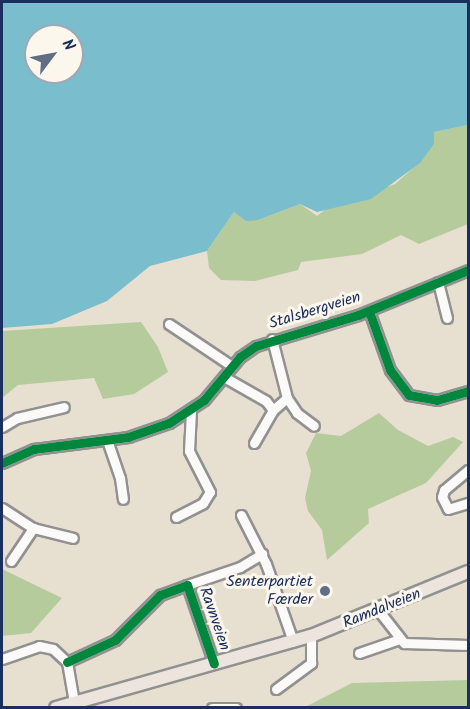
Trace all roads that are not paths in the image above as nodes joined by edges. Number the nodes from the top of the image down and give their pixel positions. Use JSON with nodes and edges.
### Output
{"nodes":[{"id":1,"x":468,"y":270,"type":"edge"},
{"id":2,"x":438,"y":282,"type":"junction"},
{"id":3,"x":369,"y":311,"type":"junction"},
{"id":4,"x":447,"y":318,"type":"dead end"},
{"id":5,"x":169,"y":324,"type":"dead end"},
{"id":6,"x":272,"y":339,"type":"junction"},
{"id":7,"x":232,"y":366,"type":"junction"},
{"id":8,"x":224,"y":377,"type":"junction"},
{"id":9,"x":468,"y":391,"type":"edge"},
{"id":10,"x":287,"y":398,"type":"junction"},
{"id":11,"x":64,"y":407,"type":"dead end"},
{"id":12,"x":273,"y":410,"type":"junction"},
{"id":13,"x":191,"y":411,"type":"junction"},
{"id":14,"x":2,"y":426,"type":"edge"},
{"id":15,"x":314,"y":426,"type":"dead end"},
{"id":16,"x":106,"y":440,"type":"junction"},
{"id":17,"x":254,"y":443,"type":"dead end"},
{"id":18,"x":2,"y":463,"type":"edge"},
{"id":19,"x":468,"y":470,"type":"edge"},
{"id":20,"x":123,"y":500,"type":"dead end"},
{"id":21,"x":468,"y":503,"type":"edge"},
{"id":22,"x":2,"y":508,"type":"edge"},
{"id":23,"x":241,"y":515,"type":"dead end"},
{"id":24,"x":176,"y":517,"type":"dead end"},
{"id":25,"x":33,"y":528,"type":"junction"},
{"id":26,"x":74,"y":538,"type":"dead end"},
{"id":27,"x":262,"y":554,"type":"junction"},
{"id":28,"x":11,"y":561,"type":"dead end"},
{"id":29,"x":468,"y":572,"type":"edge"},
{"id":30,"x":187,"y":585,"type":"junction"},
{"id":31,"x":380,"y":611,"type":"junction"},
{"id":32,"x":311,"y":636,"type":"junction"},
{"id":33,"x":400,"y":639,"type":"junction"},
{"id":34,"x":293,"y":641,"type":"junction"},
{"id":35,"x":468,"y":645,"type":"edge"},
{"id":36,"x":359,"y":653,"type":"dead end"},
{"id":37,"x":2,"y":659,"type":"edge"},
{"id":38,"x":67,"y":663,"type":"junction"},
{"id":39,"x":214,"y":664,"type":"junction"},
{"id":40,"x":276,"y":689,"type":"dead end"},
{"id":41,"x":75,"y":705,"type":"edge"},
{"id":42,"x":56,"y":708,"type":"edge"},
{"id":43,"x":212,"y":708,"type":"edge"},
{"id":44,"x":236,"y":708,"type":"edge"}],
"edges":[{"from":1,"to":2,"type":"street","name":"Stalsbergveien"},
{"from":2,"to":3,"type":"street","name":"Stalsbergveien"},
{"from":2,"to":4,"type":"street"},
{"from":3,"to":6,"type":"street","name":"Stalsbergveien"},
{"from":3,"to":9,"type":"street"},
{"from":5,"to":7,"type":"street"},
{"from":6,"to":7,"type":"street","name":"Stalsbergveien"},
{"from":6,"to":10,"type":"street"},
{"from":7,"to":8,"type":"street","name":"Stalsbergveien"},
{"from":8,"to":12,"type":"street"},
{"from":8,"to":13,"type":"street","name":"Stalsbergveien"},
{"from":10,"to":12,"type":"street"},
{"from":10,"to":15,"type":"street"},
{"from":11,"to":14,"type":"street"},
{"from":12,"to":17,"type":"street"},
{"from":13,"to":16,"type":"street","name":"Stalsbergveien"},
{"from":13,"to":24,"type":"street"},
{"from":16,"to":18,"type":"street","name":"Stalsbergveien"},
{"from":16,"to":20,"type":"street"},
{"from":19,"to":21,"type":"street"},
{"from":22,"to":25,"type":"street"},
{"from":23,"to":27,"type":"street"},
{"from":25,"to":26,"type":"street"},
{"from":25,"to":28,"type":"street"},
{"from":27,"to":30,"type":"street","name":"Ravnveien"},
{"from":27,"to":34,"type":"street"},
{"from":29,"to":31,"type":"main road","name":"Ramdalveien"},
{"from":30,"to":38,"type":"street","name":"Ravnveien"},
{"from":30,"to":39,"type":"street","name":"Ravnveien"},
{"from":31,"to":32,"type":"main road","name":"Ramdalveien"},
{"from":31,"to":33,"type":"street"},
{"from":32,"to":34,"type":"main road","name":"Ramdalveien"},
{"from":32,"to":40,"type":"street"},
{"from":33,"to":35,"type":"street"},
{"from":33,"to":36,"type":"street"},
{"from":34,"to":39,"type":"main road","name":"Ramdalveien"},
{"from":37,"to":38,"type":"street"},
{"from":38,"to":41,"type":"street"},
{"from":39,"to":41,"type":"main road","name":"Ramdalveien"},
{"from":41,"to":42,"type":"main road","name":"Ramdalveien"},
{"from":43,"to":44,"type":"street"}]}
